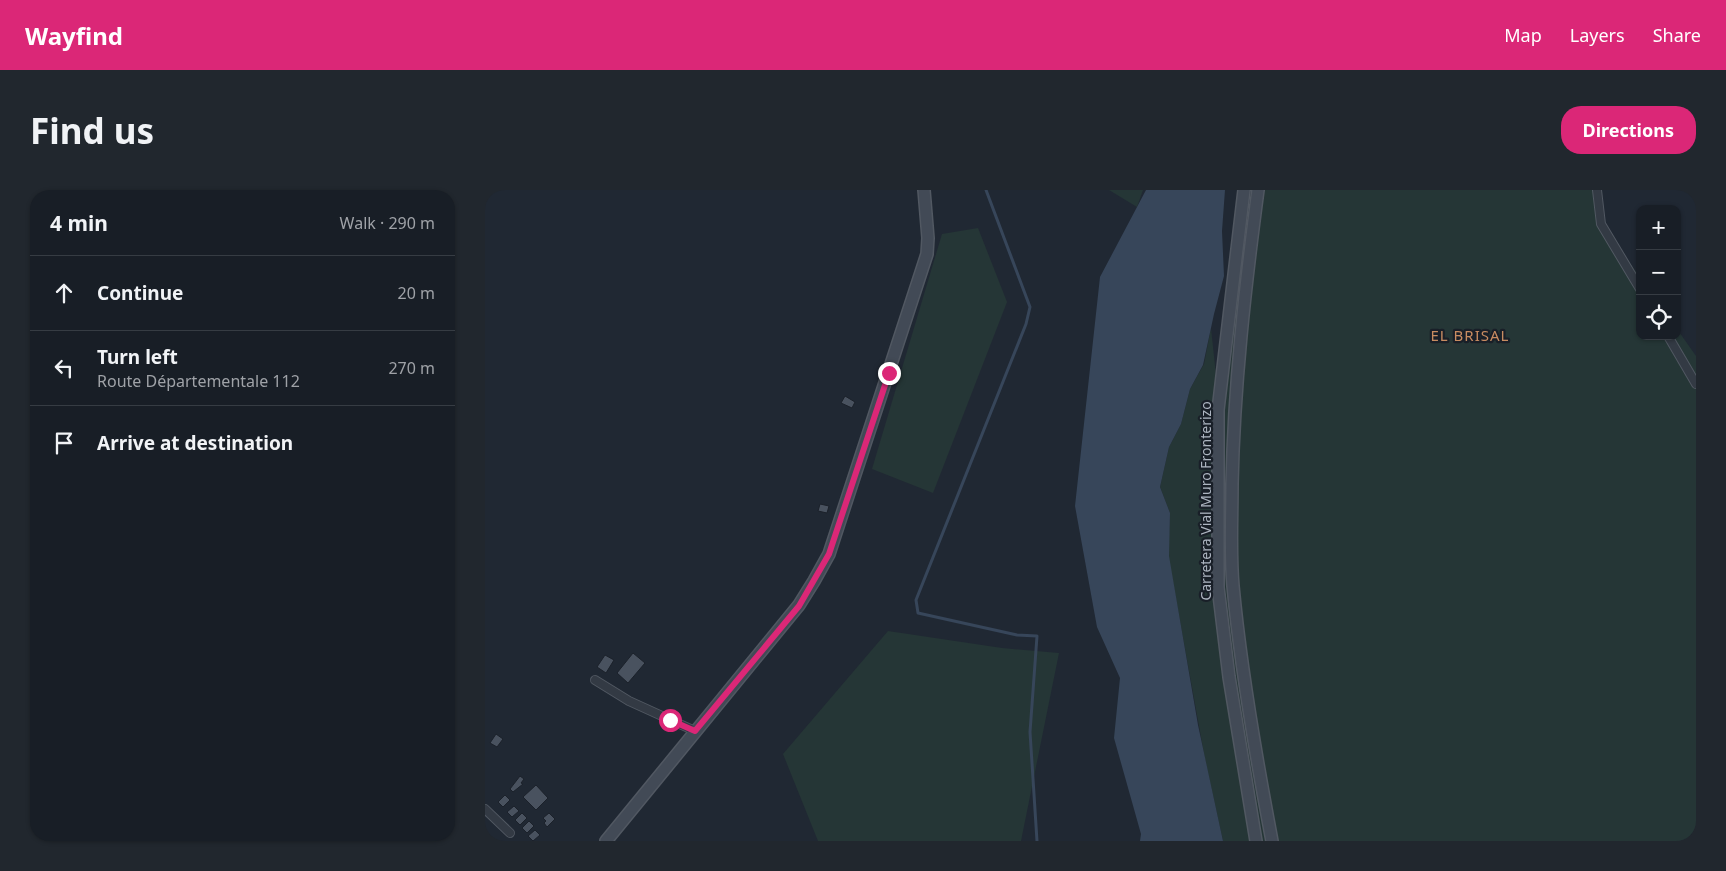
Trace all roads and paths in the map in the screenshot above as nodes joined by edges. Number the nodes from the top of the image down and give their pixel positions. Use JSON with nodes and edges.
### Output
{"nodes":[{"id":1,"x":924,"y":190,"type":"edge"},
{"id":2,"x":1244,"y":190,"type":"edge"},
{"id":3,"x":1258,"y":190,"type":"edge"},
{"id":4,"x":1597,"y":190,"type":"edge"},
{"id":5,"x":1636,"y":282,"type":"edge"},
{"id":6,"x":1670,"y":340,"type":"edge"},
{"id":7,"x":1696,"y":384,"type":"edge"},
{"id":8,"x":595,"y":680,"type":"dead end"},
{"id":9,"x":695,"y":731,"type":"junction"},
{"id":10,"x":485,"y":809,"type":"edge"},
{"id":11,"x":510,"y":833,"type":"dead end"},
{"id":12,"x":605,"y":841,"type":"edge"},
{"id":13,"x":1256,"y":841,"type":"edge"},
{"id":14,"x":1273,"y":841,"type":"edge"}],
"edges":[{"from":1,"to":9,"type":"street"},
{"from":2,"to":13,"type":"street","name":"Carretera Vial Muro Fronterizo"},
{"from":3,"to":14,"type":"street","name":"Carretera Vial Muro Fronterizo"},
{"from":4,"to":5,"type":"street"},
{"from":6,"to":7,"type":"street"},
{"from":8,"to":9,"type":"street"},
{"from":9,"to":12,"type":"street"},
{"from":10,"to":11,"type":"street"}]}
